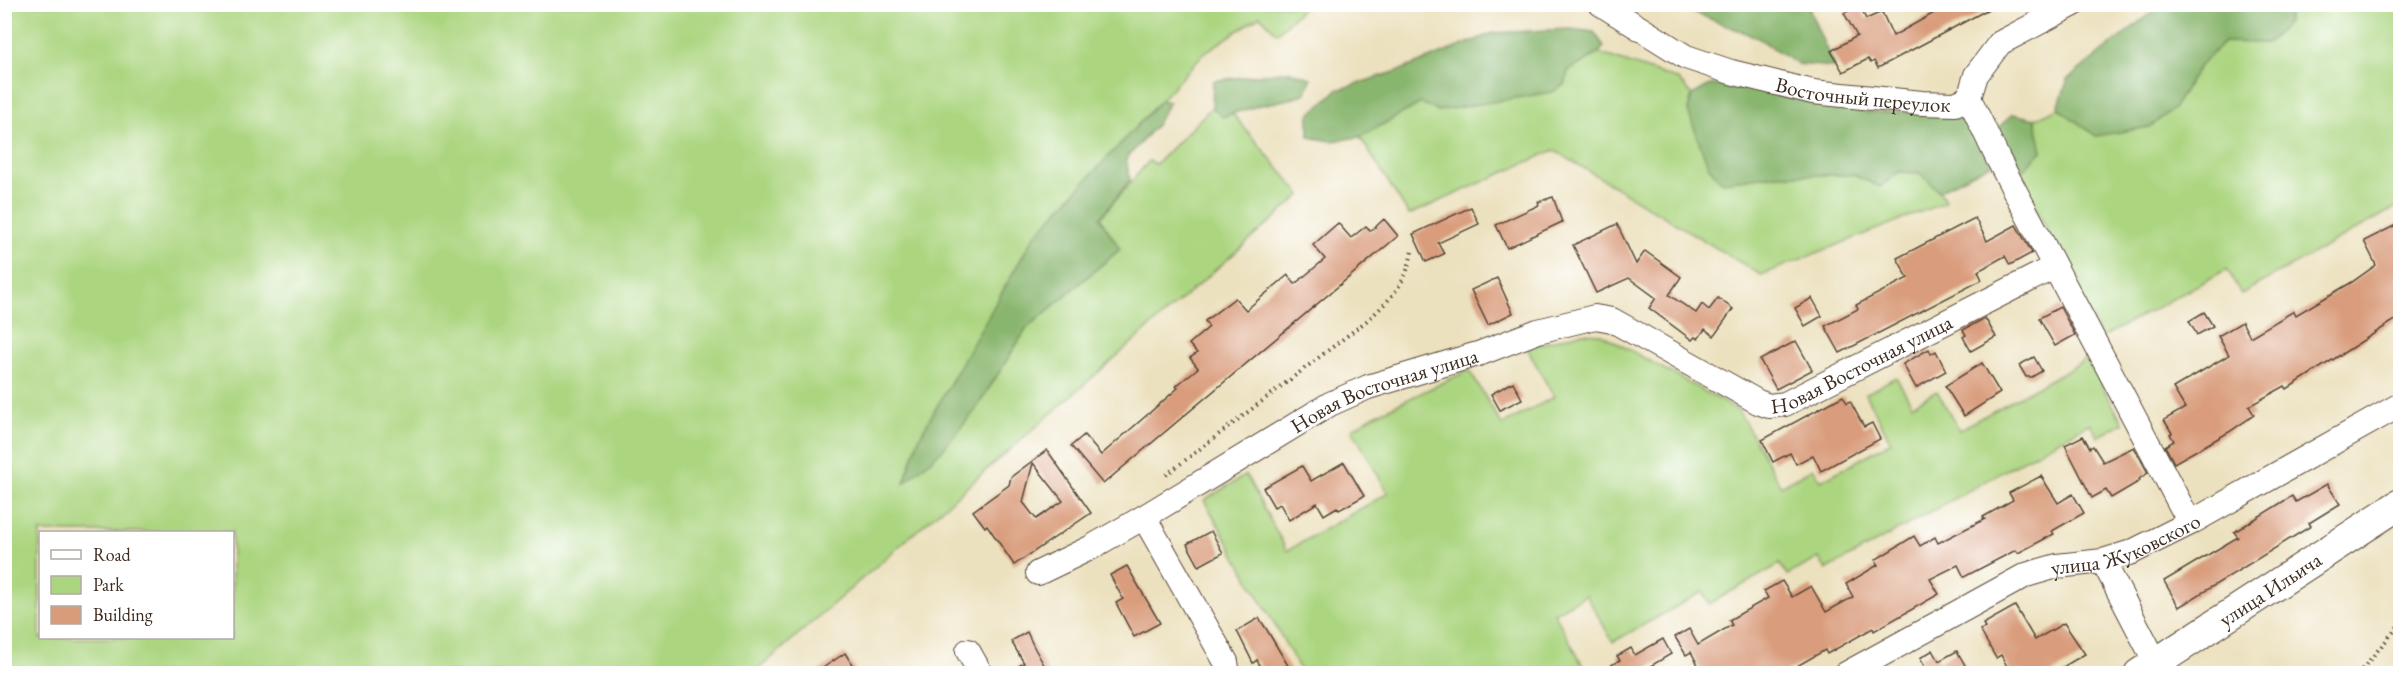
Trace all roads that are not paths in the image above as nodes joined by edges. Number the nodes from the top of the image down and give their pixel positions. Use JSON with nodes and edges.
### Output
{"nodes":[{"id":1,"x":1601,"y":4,"type":"edge"},
{"id":2,"x":2074,"y":4,"type":"edge"},
{"id":3,"x":1969,"y":98,"type":"junction"},
{"id":4,"x":2054,"y":267,"type":"junction"},
{"id":5,"x":2400,"y":405,"type":"edge"},
{"id":6,"x":2400,"y":504,"type":"edge"},
{"id":7,"x":1144,"y":517,"type":"junction"},
{"id":8,"x":2190,"y":523,"type":"junction"},
{"id":9,"x":2103,"y":561,"type":"junction"},
{"id":10,"x":1038,"y":573,"type":"dead end"},
{"id":11,"x":969,"y":651,"type":"dead end"},
{"id":12,"x":2147,"y":668,"type":"edge"},
{"id":13,"x":981,"y":674,"type":"edge"},
{"id":14,"x":1228,"y":674,"type":"edge"},
{"id":15,"x":1846,"y":674,"type":"edge"}],
"edges":[{"from":1,"to":3,"type":"street","name":"Восточный переулок"},
{"from":2,"to":3,"type":"street","name":"Восточный переулок"},
{"from":3,"to":4,"type":"street"},
{"from":4,"to":7,"type":"street","name":"Новая Восточная улица"},
{"from":4,"to":8,"type":"street"},
{"from":5,"to":8,"type":"street","name":"улица Жуковского"},
{"from":6,"to":12,"type":"main road","name":"улица Ильича"},
{"from":7,"to":10,"type":"street","name":"Новая Восточная улица"},
{"from":7,"to":14,"type":"street"},
{"from":8,"to":9,"type":"street","name":"улица Жуковского"},
{"from":9,"to":12,"type":"street"},
{"from":9,"to":15,"type":"street","name":"улица Жуковского"},
{"from":11,"to":13,"type":"street"}]}
